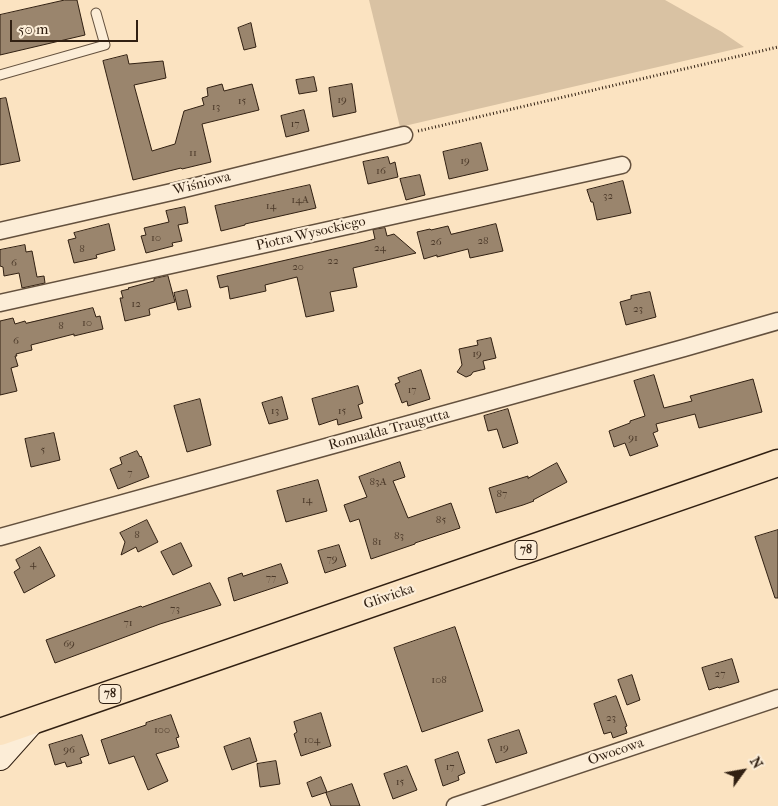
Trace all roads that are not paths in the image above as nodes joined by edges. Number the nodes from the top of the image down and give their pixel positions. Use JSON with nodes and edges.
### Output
{"nodes":[{"id":1,"x":96,"y":13,"type":"dead end"},
{"id":2,"x":0,"y":75,"type":"edge"},
{"id":3,"x":404,"y":135,"type":"road end"},
{"id":4,"x":622,"y":164,"type":"dead end"},
{"id":5,"x":0,"y":231,"type":"edge"},
{"id":6,"x":0,"y":303,"type":"edge"},
{"id":7,"x":778,"y":320,"type":"edge"},
{"id":8,"x":778,"y":463,"type":"edge"},
{"id":9,"x":0,"y":537,"type":"edge"},
{"id":10,"x":778,"y":698,"type":"edge"},
{"id":11,"x":33,"y":720,"type":"junction"},
{"id":12,"x":0,"y":732,"type":"edge"},
{"id":13,"x":0,"y":758,"type":"edge"},
{"id":14,"x":455,"y":806,"type":"edge"}],
"edges":[{"from":1,"to":2,"type":"lane"},
{"from":3,"to":5,"type":"street","name":"Wiśniowa"},
{"from":4,"to":6,"type":"street","name":"Piotra Wysockiego"},
{"from":7,"to":9,"type":"street","name":"Romualda Traugutta"},
{"from":8,"to":11,"type":"main road","name":"Gliwicka","number":"78"},
{"from":10,"to":14,"type":"street","name":"Owocowa"},
{"from":11,"to":12,"type":"main road","name":"Gliwicka","number":"78"},
{"from":11,"to":13,"type":"main road"}]}
